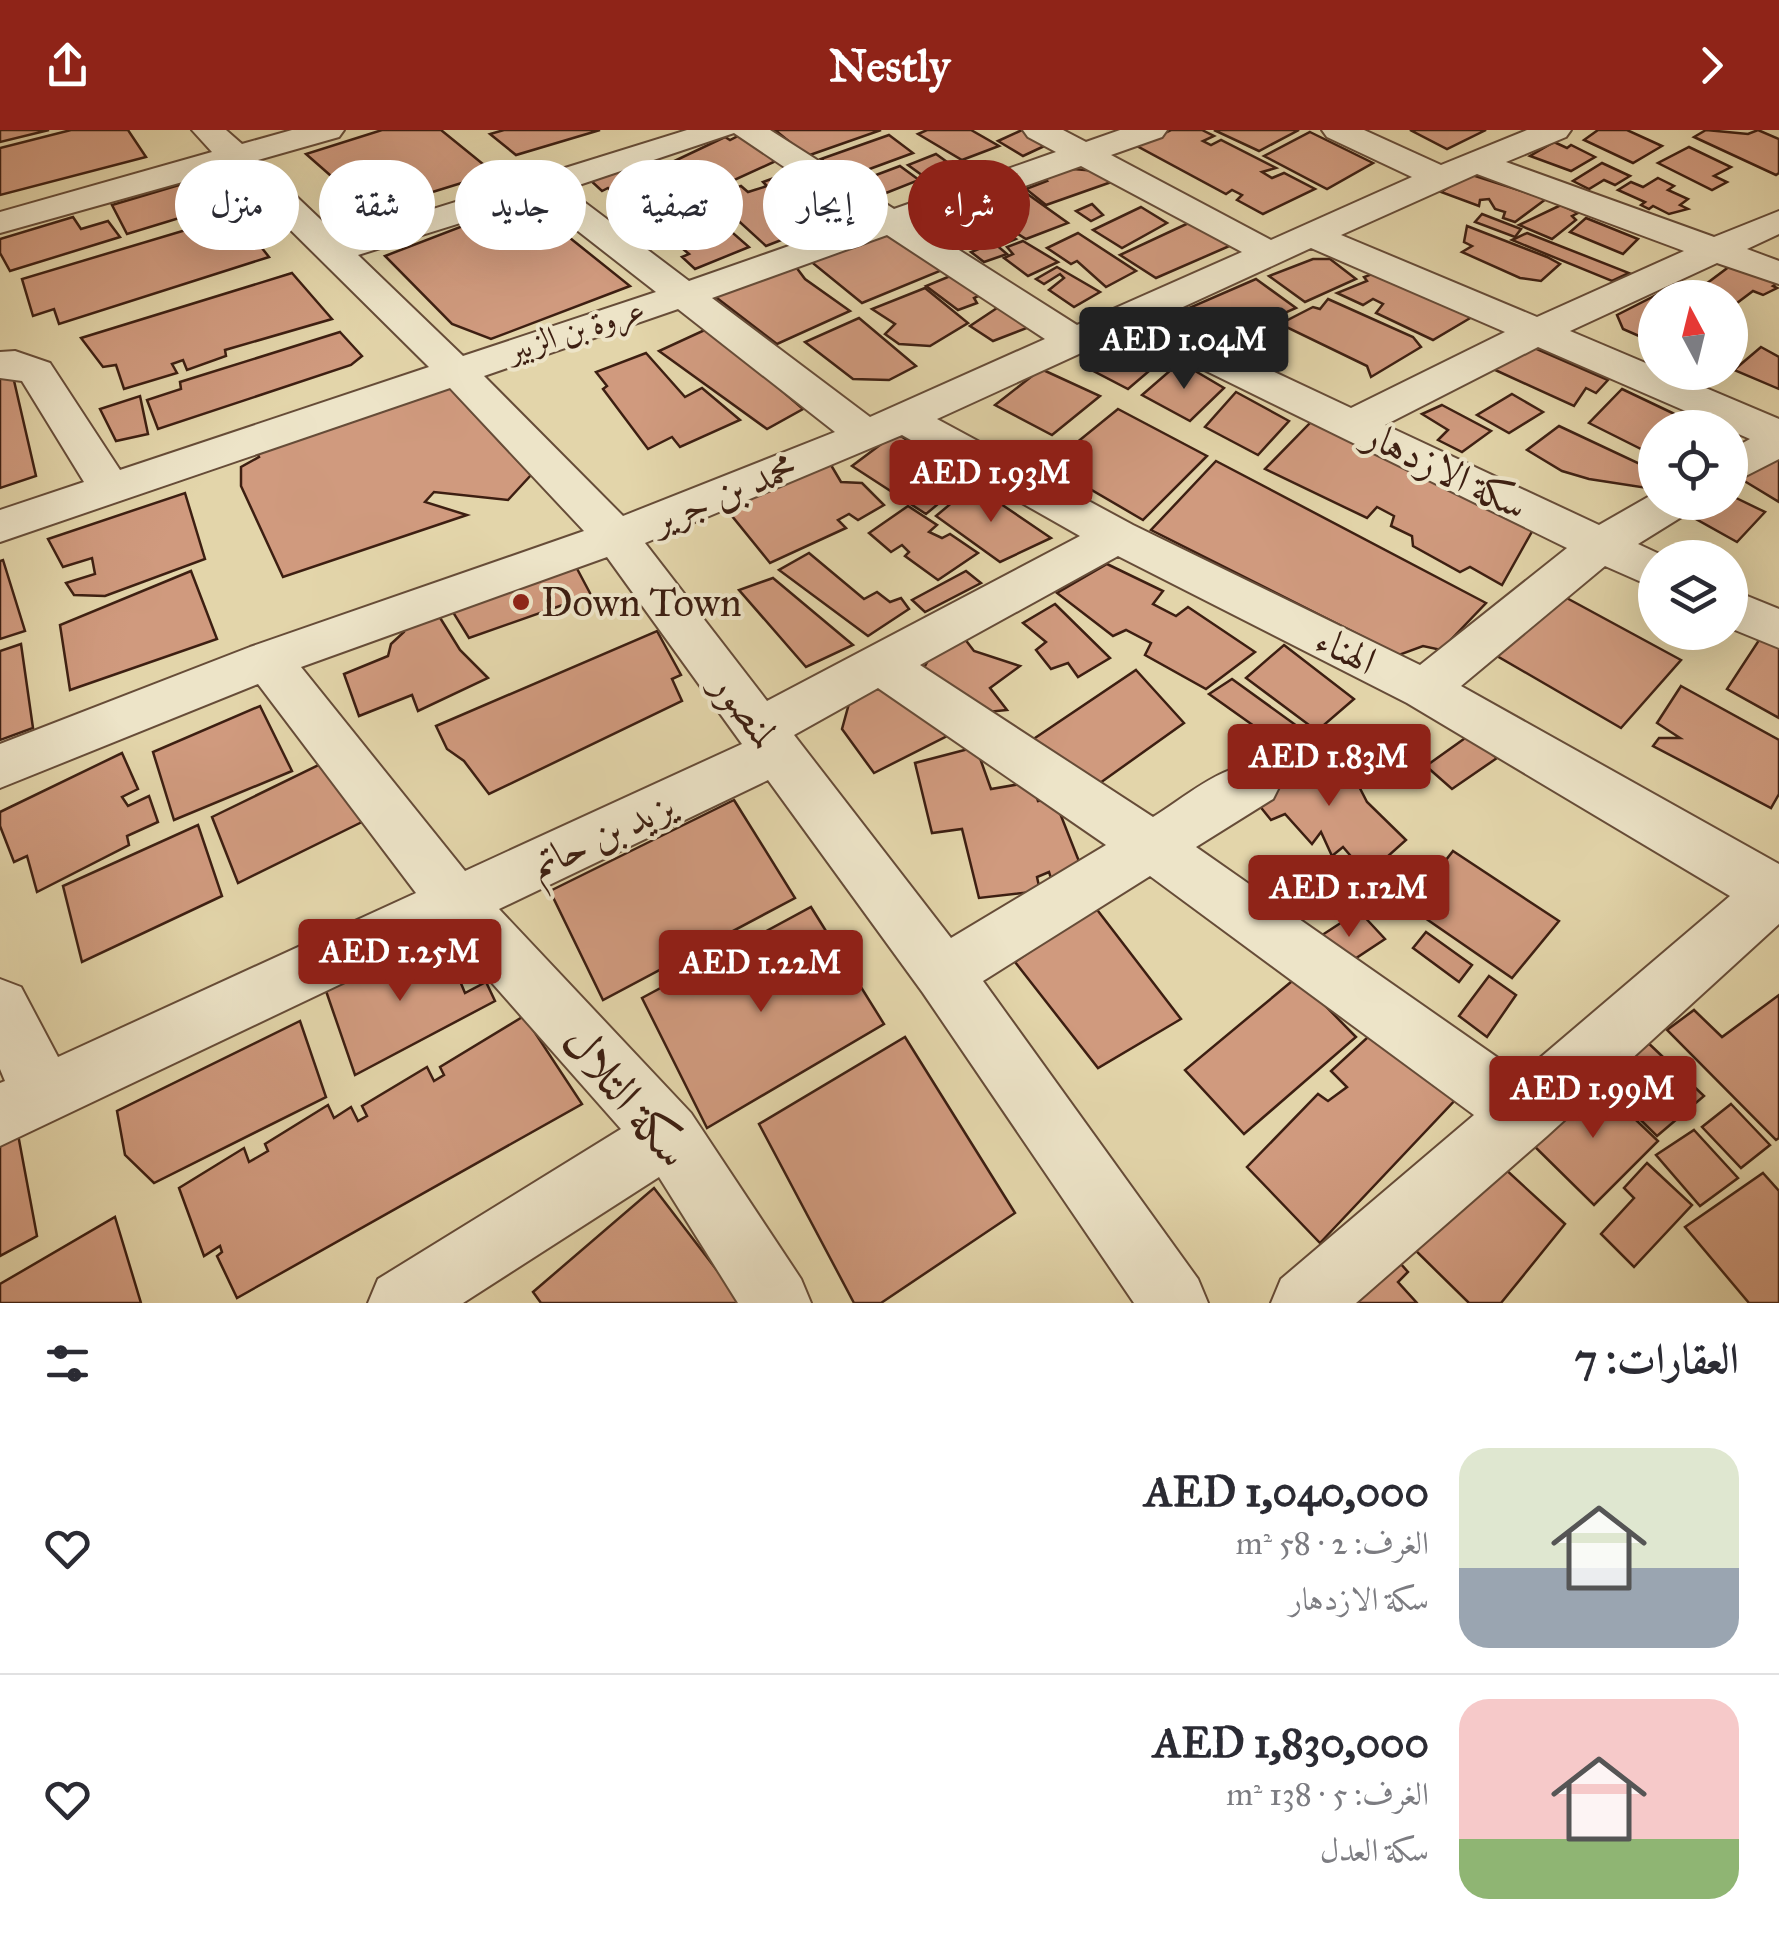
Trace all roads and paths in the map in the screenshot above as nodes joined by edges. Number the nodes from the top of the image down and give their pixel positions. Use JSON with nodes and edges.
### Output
{"nodes":[{"id":1,"x":328,"y":130,"type":"edge"},
{"id":2,"x":720,"y":130,"type":"edge"},
{"id":3,"x":748,"y":130,"type":"edge"},
{"id":4,"x":1039,"y":130,"type":"edge"},
{"id":5,"x":1150,"y":130,"type":"edge"},
{"id":6,"x":1338,"y":130,"type":"edge"},
{"id":7,"x":1555,"y":130,"type":"edge"},
{"id":8,"x":223,"y":143,"type":"edge"},
{"id":9,"x":1084,"y":155,"type":"junction"},
{"id":10,"x":1459,"y":170,"type":"junction"},
{"id":11,"x":586,"y":174,"type":"edge"},
{"id":12,"x":455,"y":215,"type":"edge"},
{"id":13,"x":1779,"y":221,"type":"edge"},
{"id":14,"x":586,"y":222,"type":"edge"},
{"id":15,"x":895,"y":222,"type":"junction"},
{"id":16,"x":0,"y":223,"type":"edge"},
{"id":17,"x":1313,"y":236,"type":"junction"},
{"id":18,"x":1717,"y":250,"type":"junction"},
{"id":19,"x":331,"y":252,"type":"junction"},
{"id":20,"x":1273,"y":256,"type":"junction"},
{"id":21,"x":1779,"y":273,"type":"edge"},
{"id":22,"x":681,"y":296,"type":"junction"},
{"id":23,"x":1128,"y":318,"type":"junction"},
{"id":24,"x":1536,"y":332,"type":"junction"},
{"id":25,"x":1076,"y":342,"type":"junction"},
{"id":26,"x":0,"y":365,"type":"edge"},
{"id":27,"x":455,"y":370,"type":"junction"},
{"id":28,"x":1351,"y":425,"type":"junction"},
{"id":29,"x":885,"y":427,"type":"junction"},
{"id":30,"x":1779,"y":437,"type":"edge"},
{"id":31,"x":1748,"y":457,"type":"edge"},
{"id":32,"x":111,"y":490,"type":"junction"},
{"id":33,"x":1643,"y":520,"type":"edge"},
{"id":34,"x":0,"y":526,"type":"edge"},
{"id":35,"x":1117,"y":536,"type":"junction"},
{"id":36,"x":616,"y":537,"type":"junction"},
{"id":37,"x":1601,"y":545,"type":"junction"},
{"id":38,"x":1638,"y":563,"type":"edge"},
{"id":39,"x":1748,"y":615,"type":"edge"},
{"id":40,"x":1779,"y":630,"type":"edge"},
{"id":41,"x":267,"y":660,"type":"junction"},
{"id":42,"x":880,"y":664,"type":"junction"},
{"id":43,"x":1424,"y":689,"type":"junction"},
{"id":44,"x":769,"y":740,"type":"junction"},
{"id":45,"x":0,"y":766,"type":"edge"},
{"id":46,"x":1256,"y":783,"type":"dead end"},
{"id":47,"x":1153,"y":846,"type":"junction"},
{"id":48,"x":1778,"y":893,"type":"edge"},
{"id":49,"x":458,"y":904,"type":"junction"},
{"id":50,"x":942,"y":974,"type":"junction"},
{"id":51,"x":0,"y":1007,"type":"edge"},
{"id":52,"x":22,"y":1104,"type":"edge"},
{"id":53,"x":1525,"y":1114,"type":"junction"},
{"id":54,"x":669,"y":1135,"type":"junction"},
{"id":55,"x":402,"y":1303,"type":"edge"},
{"id":56,"x":776,"y":1303,"type":"edge"},
{"id":57,"x":1174,"y":1303,"type":"edge"},
{"id":58,"x":1305,"y":1303,"type":"edge"}],
"edges":[{"from":1,"to":8,"type":"street"},
{"from":2,"to":11,"type":"street"},
{"from":3,"to":15,"type":"street"},
{"from":4,"to":9,"type":"street"},
{"from":5,"to":9,"type":"street","name":"عروة بن الزبير"},
{"from":6,"to":10,"type":"street"},
{"from":7,"to":10,"type":"street","name":"محمد بن جرير"},
{"from":8,"to":16,"type":"street"},
{"from":8,"to":19,"type":"street","name":"لمنصور"},
{"from":9,"to":15,"type":"street","name":"عروة بن الزبير"},
{"from":9,"to":20,"type":"street"},
{"from":10,"to":17,"type":"street","name":"محمد بن جرير"},
{"from":10,"to":18,"type":"street"},
{"from":12,"to":19,"type":"street"},
{"from":13,"to":18,"type":"street"},
{"from":14,"to":22,"type":"street","name":"الهناء"},
{"from":15,"to":22,"type":"street","name":"عروة بن الزبير"},
{"from":15,"to":25,"type":"street"},
{"from":17,"to":20,"type":"street","name":"محمد بن جرير"},
{"from":17,"to":24,"type":"street"},
{"from":18,"to":21,"type":"street"},
{"from":18,"to":24,"type":"street"},
{"from":19,"to":27,"type":"street","name":"لمنصور"},
{"from":20,"to":23,"type":"street","name":"محمد بن جرير"},
{"from":22,"to":27,"type":"street","name":"عروة بن الزبير"},
{"from":22,"to":29,"type":"street","name":"الهناء"},
{"from":23,"to":25,"type":"street","name":"محمد بن جرير"},
{"from":23,"to":28,"type":"street","name":"سكة الازدهار"},
{"from":24,"to":28,"type":"street"},
{"from":24,"to":30,"type":"street"},
{"from":25,"to":29,"type":"street","name":"محمد بن جرير"},
{"from":26,"to":32,"type":"street"},
{"from":27,"to":32,"type":"street","name":"عروة بن الزبير"},
{"from":27,"to":36,"type":"street","name":"لمنصور"},
{"from":28,"to":37,"type":"street","name":"سكة الازدهار"},
{"from":29,"to":35,"type":"street","name":"الهناء"},
{"from":29,"to":36,"type":"street","name":"محمد بن جرير"},
{"from":30,"to":31,"type":"street"},
{"from":32,"to":34,"type":"street","name":"عروة بن الزبير"},
{"from":33,"to":37,"type":"street"},
{"from":35,"to":42,"type":"street","name":"يزيد بن حاتم"},
{"from":35,"to":43,"type":"street","name":"الهناء"},
{"from":36,"to":41,"type":"street","name":"محمد بن جرير"},
{"from":36,"to":44,"type":"street","name":"لمنصور"},
{"from":37,"to":38,"type":"street","name":"سكة الازدهار"},
{"from":37,"to":43,"type":"street"},
{"from":39,"to":40,"type":"street"},
{"from":41,"to":45,"type":"street","name":"محمد بن جرير"},
{"from":41,"to":49,"type":"street"},
{"from":42,"to":44,"type":"street","name":"يزيد بن حاتم"},
{"from":42,"to":47,"type":"street"},
{"from":43,"to":48,"type":"street","name":"الهناء"},
{"from":44,"to":49,"type":"street","name":"يزيد بن حاتم"},
{"from":44,"to":50,"type":"street","name":"لمنصور"},
{"from":46,"to":47,"type":"street"},
{"from":47,"to":50,"type":"street"},
{"from":47,"to":53,"type":"street"},
{"from":48,"to":53,"type":"street"},
{"from":49,"to":52,"type":"street","name":"يزيد بن حاتم"},
{"from":49,"to":54,"type":"street","name":"سكة التلال"},
{"from":50,"to":57,"type":"street","name":"لمنصور"},
{"from":51,"to":52,"type":"street","name":"يزيد بن حاتم"},
{"from":53,"to":58,"type":"street"},
{"from":54,"to":55,"type":"street"},
{"from":54,"to":56,"type":"street","name":"سكة التلال"}]}
